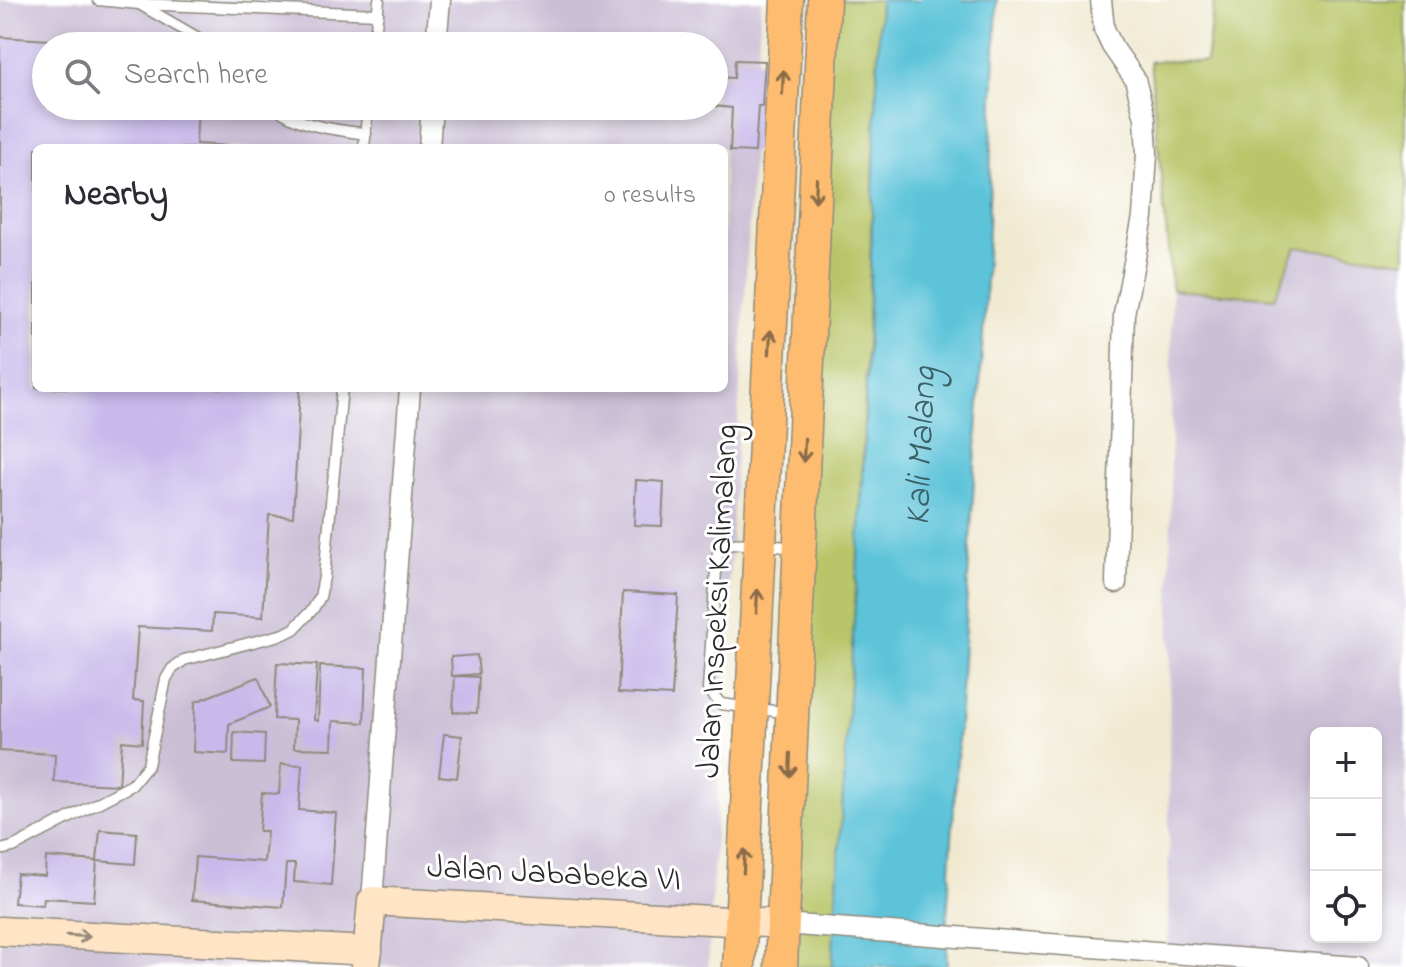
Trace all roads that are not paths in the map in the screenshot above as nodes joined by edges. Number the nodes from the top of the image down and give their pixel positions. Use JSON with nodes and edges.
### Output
{"nodes":[{"id":1,"x":98,"y":0,"type":"edge"},
{"id":2,"x":379,"y":0,"type":"edge"},
{"id":3,"x":440,"y":0,"type":"edge"},
{"id":4,"x":787,"y":0,"type":"edge"},
{"id":5,"x":824,"y":0,"type":"edge"},
{"id":6,"x":1101,"y":0,"type":"edge"},
{"id":7,"x":139,"y":4,"type":"junction"},
{"id":8,"x":263,"y":5,"type":"edge"},
{"id":9,"x":378,"y":14,"type":"junction"},
{"id":10,"x":188,"y":32,"type":"edge"},
{"id":11,"x":376,"y":32,"type":"edge"},
{"id":12,"x":437,"y":32,"type":"edge"},
{"id":13,"x":298,"y":120,"type":"edge"},
{"id":14,"x":367,"y":120,"type":"edge"},
{"id":15,"x":431,"y":120,"type":"edge"},
{"id":16,"x":366,"y":134,"type":"junction"},
{"id":17,"x":365,"y":144,"type":"edge"},
{"id":18,"x":429,"y":144,"type":"edge"},
{"id":19,"x":342,"y":392,"type":"edge"},
{"id":20,"x":410,"y":392,"type":"edge"},
{"id":21,"x":760,"y":544,"type":"junction"},
{"id":22,"x":800,"y":549,"type":"junction"},
{"id":23,"x":1116,"y":583,"type":"dead end"},
{"id":24,"x":752,"y":708,"type":"junction"},
{"id":25,"x":792,"y":713,"type":"junction"},
{"id":26,"x":0,"y":850,"type":"edge"},
{"id":27,"x":372,"y":901,"type":"junction"},
{"id":28,"x":742,"y":921,"type":"junction"},
{"id":29,"x":791,"y":925,"type":"junction"},
{"id":30,"x":0,"y":931,"type":"edge"},
{"id":31,"x":367,"y":959,"type":"edge"},
{"id":32,"x":739,"y":967,"type":"edge"},
{"id":33,"x":781,"y":967,"type":"edge"},
{"id":34,"x":1358,"y":967,"type":"edge"}],
"edges":[{"from":1,"to":7,"type":"lane"},
{"from":2,"to":9,"type":"lane"},
{"from":3,"to":12,"type":"street"},
{"from":21,"to":4,"type":"main road","name":"Jalan Inspeksi Kalimalang","one_way":true},
{"from":5,"to":22,"type":"main road","one_way":true},
{"from":6,"to":23,"type":"street"},
{"from":7,"to":8,"type":"lane"},
{"from":7,"to":10,"type":"lane"},
{"from":8,"to":9,"type":"lane"},
{"from":9,"to":11,"type":"lane"},
{"from":13,"to":16,"type":"lane"},
{"from":14,"to":16,"type":"lane"},
{"from":15,"to":18,"type":"street"},
{"from":16,"to":17,"type":"lane"},
{"from":19,"to":26,"type":"lane"},
{"from":20,"to":27,"type":"street"},
{"from":21,"to":22,"type":"lane"},
{"from":24,"to":21,"type":"main road","name":"Jalan Inspeksi Kalimalang","one_way":true},
{"from":21,"to":24,"type":"lane"},
{"from":22,"to":25,"type":"main road"},
{"from":24,"to":25,"type":"lane"},
{"from":28,"to":24,"type":"main road","name":"Jalan Inspeksi Kalimalang","one_way":true},
{"from":25,"to":29,"type":"main road","one_way":true},
{"from":27,"to":28,"type":"main road","name":"Jalan Jababeka VI"},
{"from":27,"to":31,"type":"main road"},
{"from":28,"to":29,"type":"main road","name":"Jalan Jababeka VI"},
{"from":28,"to":32,"type":"main road","name":"Jalan Inspeksi Kalimalang"},
{"from":29,"to":33,"type":"main road"},
{"from":29,"to":34,"type":"street"},
{"from":30,"to":31,"type":"main road","one_way":true}]}
